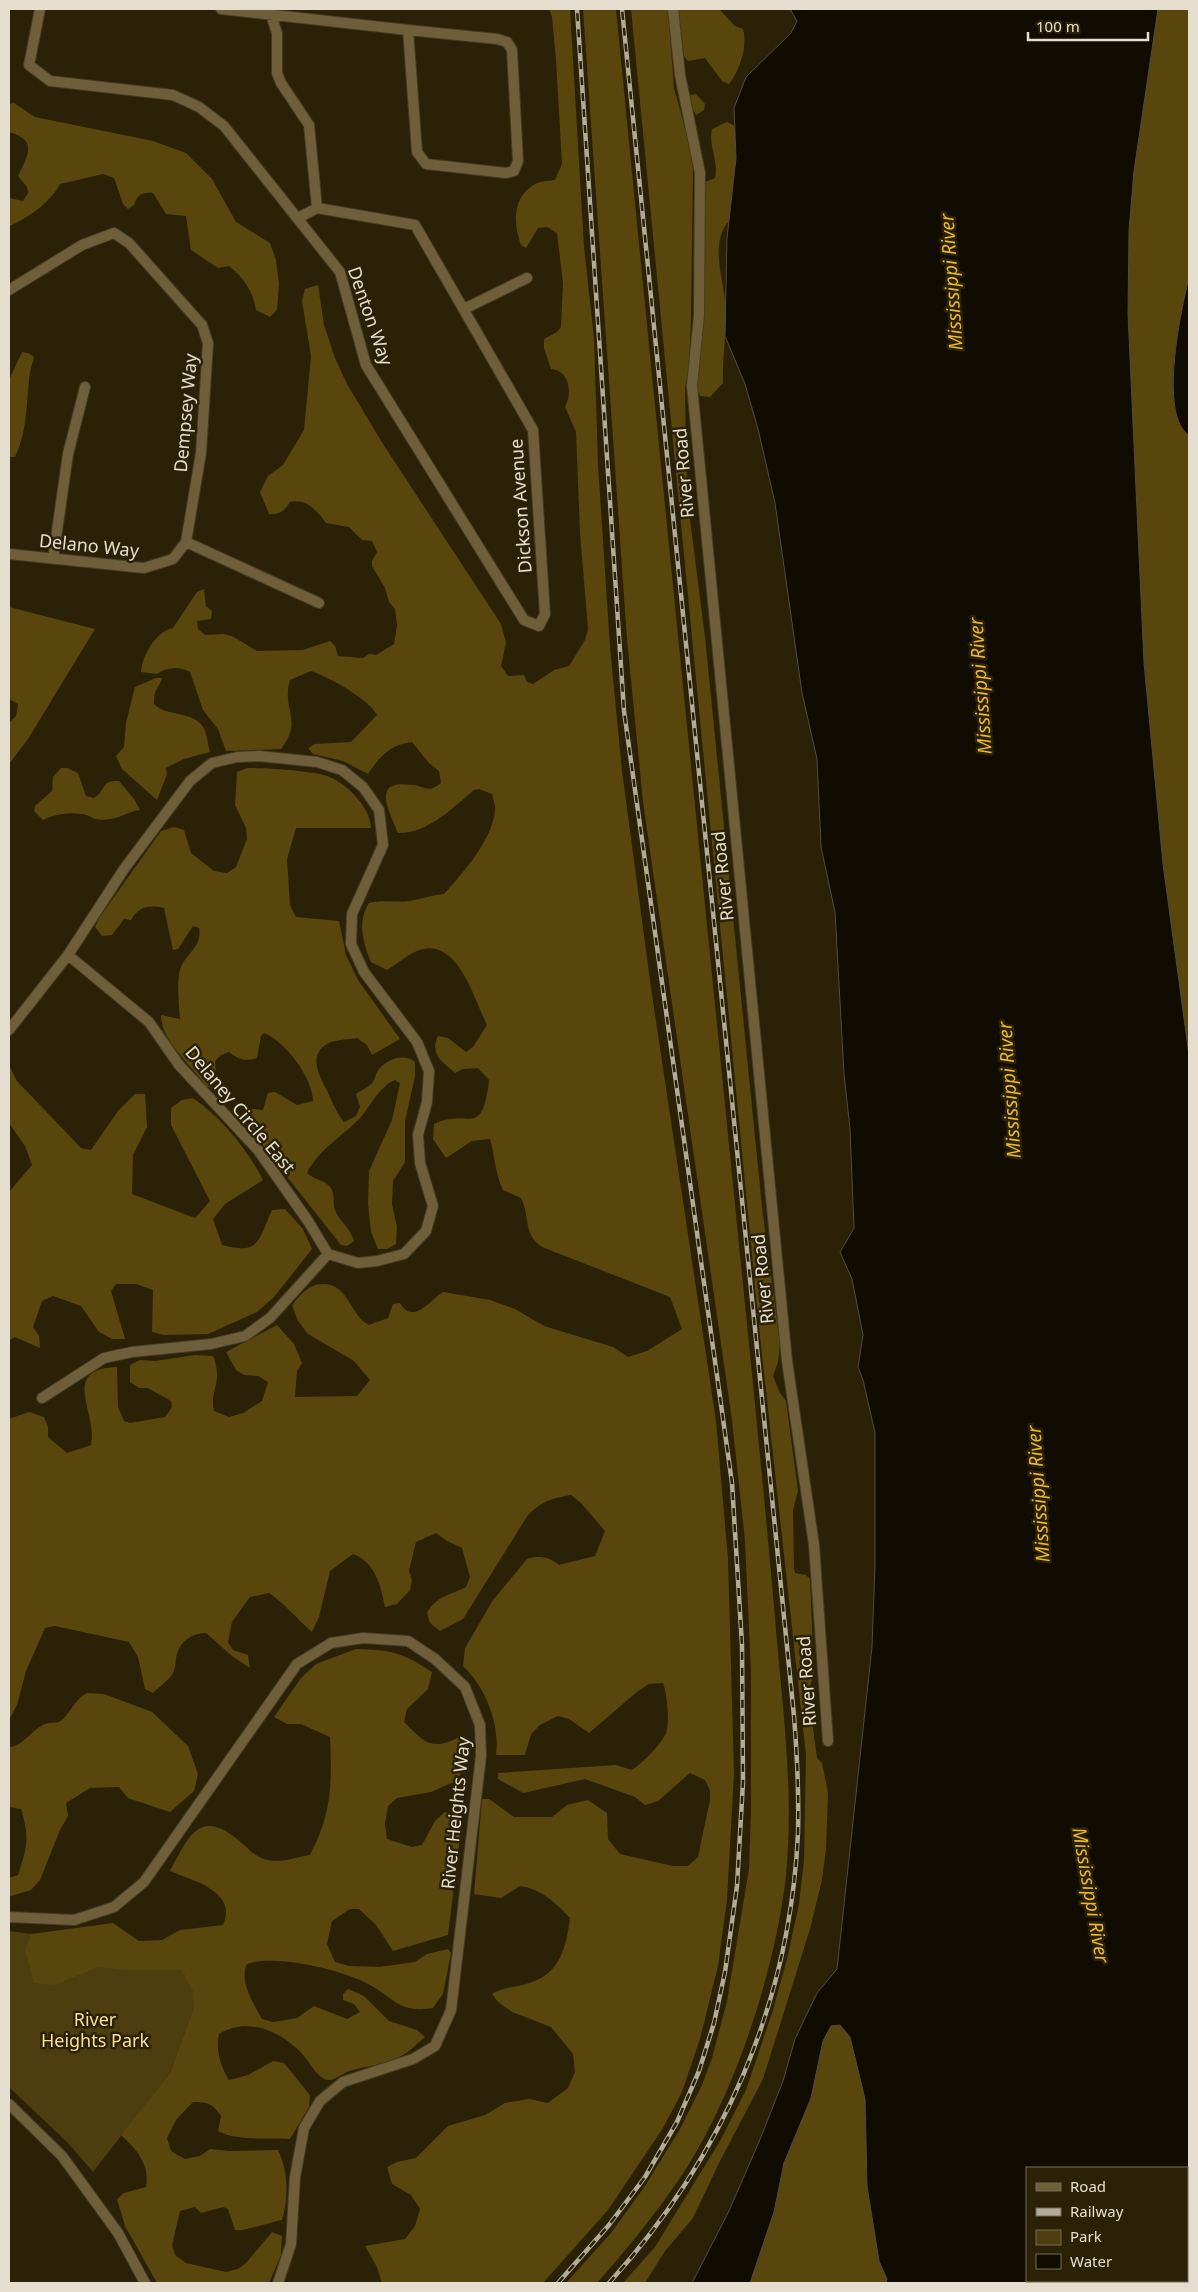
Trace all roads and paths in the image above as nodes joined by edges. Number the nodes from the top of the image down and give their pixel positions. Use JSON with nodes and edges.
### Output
{"nodes":[{"id":1,"x":40,"y":9,"type":"edge"},
{"id":2,"x":221,"y":9,"type":"edge"},
{"id":3,"x":673,"y":9,"type":"edge"},
{"id":4,"x":271,"y":15,"type":"junction"},
{"id":5,"x":408,"y":30,"type":"junction"},
{"id":6,"x":317,"y":208,"type":"junction"},
{"id":7,"x":298,"y":218,"type":"junction"},
{"id":8,"x":527,"y":278,"type":"dead end"},
{"id":9,"x":9,"y":290,"type":"edge"},
{"id":10,"x":464,"y":310,"type":"junction"},
{"id":11,"x":85,"y":387,"type":"dead end"},
{"id":12,"x":186,"y":542,"type":"junction"},
{"id":13,"x":9,"y":554,"type":"edge"},
{"id":14,"x":53,"y":559,"type":"junction"},
{"id":15,"x":319,"y":603,"type":"dead end"},
{"id":16,"x":539,"y":626,"type":"joint"},
{"id":17,"x":68,"y":955,"type":"junction"},
{"id":18,"x":9,"y":1030,"type":"edge"},
{"id":19,"x":328,"y":1254,"type":"junction"},
{"id":20,"x":42,"y":1398,"type":"dead end"},
{"id":21,"x":828,"y":1741,"type":"dead end"},
{"id":22,"x":9,"y":1917,"type":"edge"},
{"id":23,"x":9,"y":2104,"type":"edge"},
{"id":24,"x":145,"y":2283,"type":"edge"},
{"id":25,"x":278,"y":2283,"type":"edge"}],
"edges":[{"from":1,"to":7,"type":"street","name":"Denton Way"},
{"from":2,"to":4,"type":"street"},
{"from":3,"to":21,"type":"street","name":"River Road"},
{"from":4,"to":5,"type":"street"},
{"from":4,"to":6,"type":"street"},
{"from":5,"to":5,"type":"street"},
{"from":6,"to":7,"type":"street"},
{"from":6,"to":10,"type":"street","name":"Dickson Avenue"},
{"from":7,"to":16,"type":"street","name":"Denton Way"},
{"from":8,"to":10,"type":"street"},
{"from":9,"to":12,"type":"street","name":"Dempsey Way"},
{"from":10,"to":16,"type":"street","name":"Dickson Avenue"},
{"from":11,"to":14,"type":"street"},
{"from":12,"to":14,"type":"street","name":"Delano Way"},
{"from":12,"to":15,"type":"street"},
{"from":13,"to":14,"type":"street","name":"Delano Way"},
{"from":17,"to":18,"type":"street"},
{"from":17,"to":19,"type":"street","name":"Delaney Circle East"},
{"from":17,"to":19,"type":"street"},
{"from":19,"to":20,"type":"street"},
{"from":22,"to":25,"type":"street","name":"River Heights Way"},
{"from":23,"to":24,"type":"street"}]}
